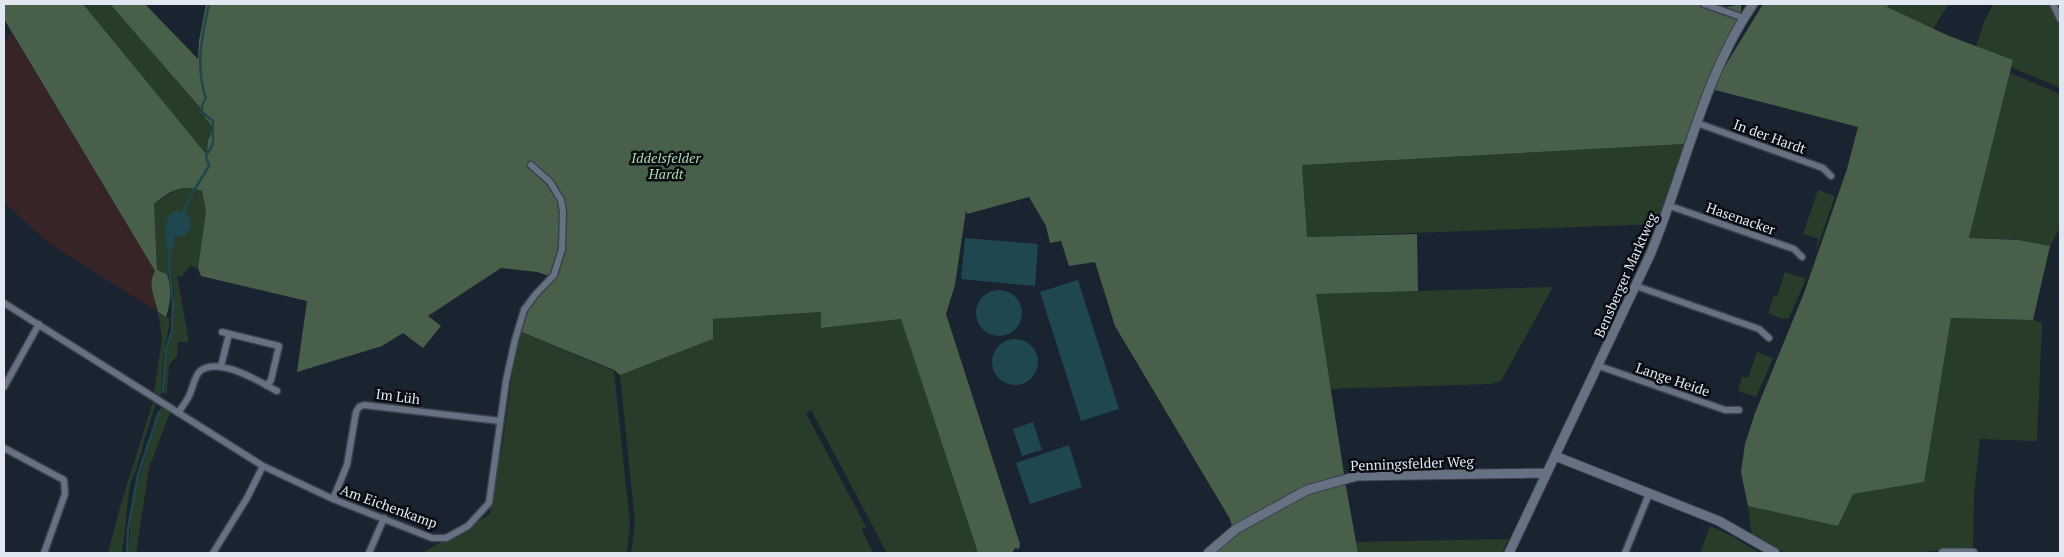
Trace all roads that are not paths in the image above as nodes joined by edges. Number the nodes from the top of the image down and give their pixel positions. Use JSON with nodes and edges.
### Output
{"nodes":[{"id":1,"x":1704,"y":4,"type":"edge"},
{"id":2,"x":1753,"y":4,"type":"edge"},
{"id":3,"x":2053,"y":4,"type":"edge"},
{"id":4,"x":1744,"y":18,"type":"junction"},
{"id":5,"x":2060,"y":18,"type":"edge"},
{"id":6,"x":1697,"y":123,"type":"junction"},
{"id":7,"x":531,"y":165,"type":"dead end"},
{"id":8,"x":1831,"y":176,"type":"dead end"},
{"id":9,"x":1670,"y":206,"type":"junction"},
{"id":10,"x":1802,"y":257,"type":"dead end"},
{"id":11,"x":1636,"y":286,"type":"junction"},
{"id":12,"x":4,"y":303,"type":"edge"},
{"id":13,"x":39,"y":324,"type":"junction"},
{"id":14,"x":1769,"y":338,"type":"dead end"},
{"id":15,"x":221,"y":366,"type":"junction"},
{"id":16,"x":1599,"y":366,"type":"junction"},
{"id":17,"x":267,"y":386,"type":"junction"},
{"id":18,"x":4,"y":387,"type":"edge"},
{"id":19,"x":277,"y":391,"type":"dead end"},
{"id":20,"x":1739,"y":410,"type":"dead end"},
{"id":21,"x":178,"y":413,"type":"junction"},
{"id":22,"x":500,"y":422,"type":"junction"},
{"id":23,"x":4,"y":448,"type":"edge"},
{"id":24,"x":1555,"y":456,"type":"junction"},
{"id":25,"x":263,"y":466,"type":"junction"},
{"id":26,"x":1547,"y":473,"type":"junction"},
{"id":27,"x":1649,"y":494,"type":"junction"},
{"id":28,"x":333,"y":499,"type":"junction"},
{"id":29,"x":384,"y":518,"type":"junction"},
{"id":30,"x":44,"y":553,"type":"edge"},
{"id":31,"x":213,"y":553,"type":"edge"},
{"id":32,"x":368,"y":553,"type":"edge"},
{"id":33,"x":1208,"y":553,"type":"edge"},
{"id":34,"x":1510,"y":553,"type":"edge"},
{"id":35,"x":1625,"y":553,"type":"edge"},
{"id":36,"x":1775,"y":553,"type":"edge"},
{"id":37,"x":1943,"y":553,"type":"edge"},
{"id":38,"x":1973,"y":553,"type":"edge"}],
"edges":[{"from":1,"to":4,"type":"street"},
{"from":2,"to":4,"type":"street","name":"Bensberger Marktweg"},
{"from":3,"to":5,"type":"street"},
{"from":4,"to":6,"type":"street","name":"Bensberger Marktweg"},
{"from":6,"to":8,"type":"street","name":"In der Hardt"},
{"from":6,"to":9,"type":"street","name":"Bensberger Marktweg"},
{"from":7,"to":22,"type":"street","name":"Am Eichenkamp"},
{"from":9,"to":10,"type":"street","name":"Hasenacker"},
{"from":9,"to":11,"type":"street","name":"Bensberger Marktweg"},
{"from":11,"to":14,"type":"street"},
{"from":11,"to":16,"type":"street","name":"Bensberger Marktweg"},
{"from":12,"to":13,"type":"street","name":"Am Eichenkamp"},
{"from":13,"to":18,"type":"street"},
{"from":13,"to":21,"type":"street","name":"Am Eichenkamp"},
{"from":15,"to":17,"type":"street"},
{"from":15,"to":17,"type":"street"},
{"from":15,"to":21,"type":"street"},
{"from":16,"to":20,"type":"street","name":"Lange Heide"},
{"from":16,"to":24,"type":"street","name":"Bensberger Marktweg"},
{"from":17,"to":19,"type":"street"},
{"from":21,"to":25,"type":"street","name":"Am Eichenkamp"},
{"from":22,"to":28,"type":"street","name":"Im Lüh"},
{"from":22,"to":29,"type":"street","name":"Am Eichenkamp"},
{"from":23,"to":30,"type":"street"},
{"from":24,"to":26,"type":"street","name":"Bensberger Marktweg"},
{"from":24,"to":27,"type":"street"},
{"from":25,"to":28,"type":"street","name":"Am Eichenkamp"},
{"from":25,"to":31,"type":"street"},
{"from":26,"to":33,"type":"street","name":"Penningsfelder Weg"},
{"from":26,"to":34,"type":"street","name":"Bensberger Marktweg"},
{"from":27,"to":35,"type":"street"},
{"from":27,"to":36,"type":"street"},
{"from":28,"to":29,"type":"street","name":"Am Eichenkamp"},
{"from":29,"to":32,"type":"street"},
{"from":37,"to":38,"type":"street"}]}
